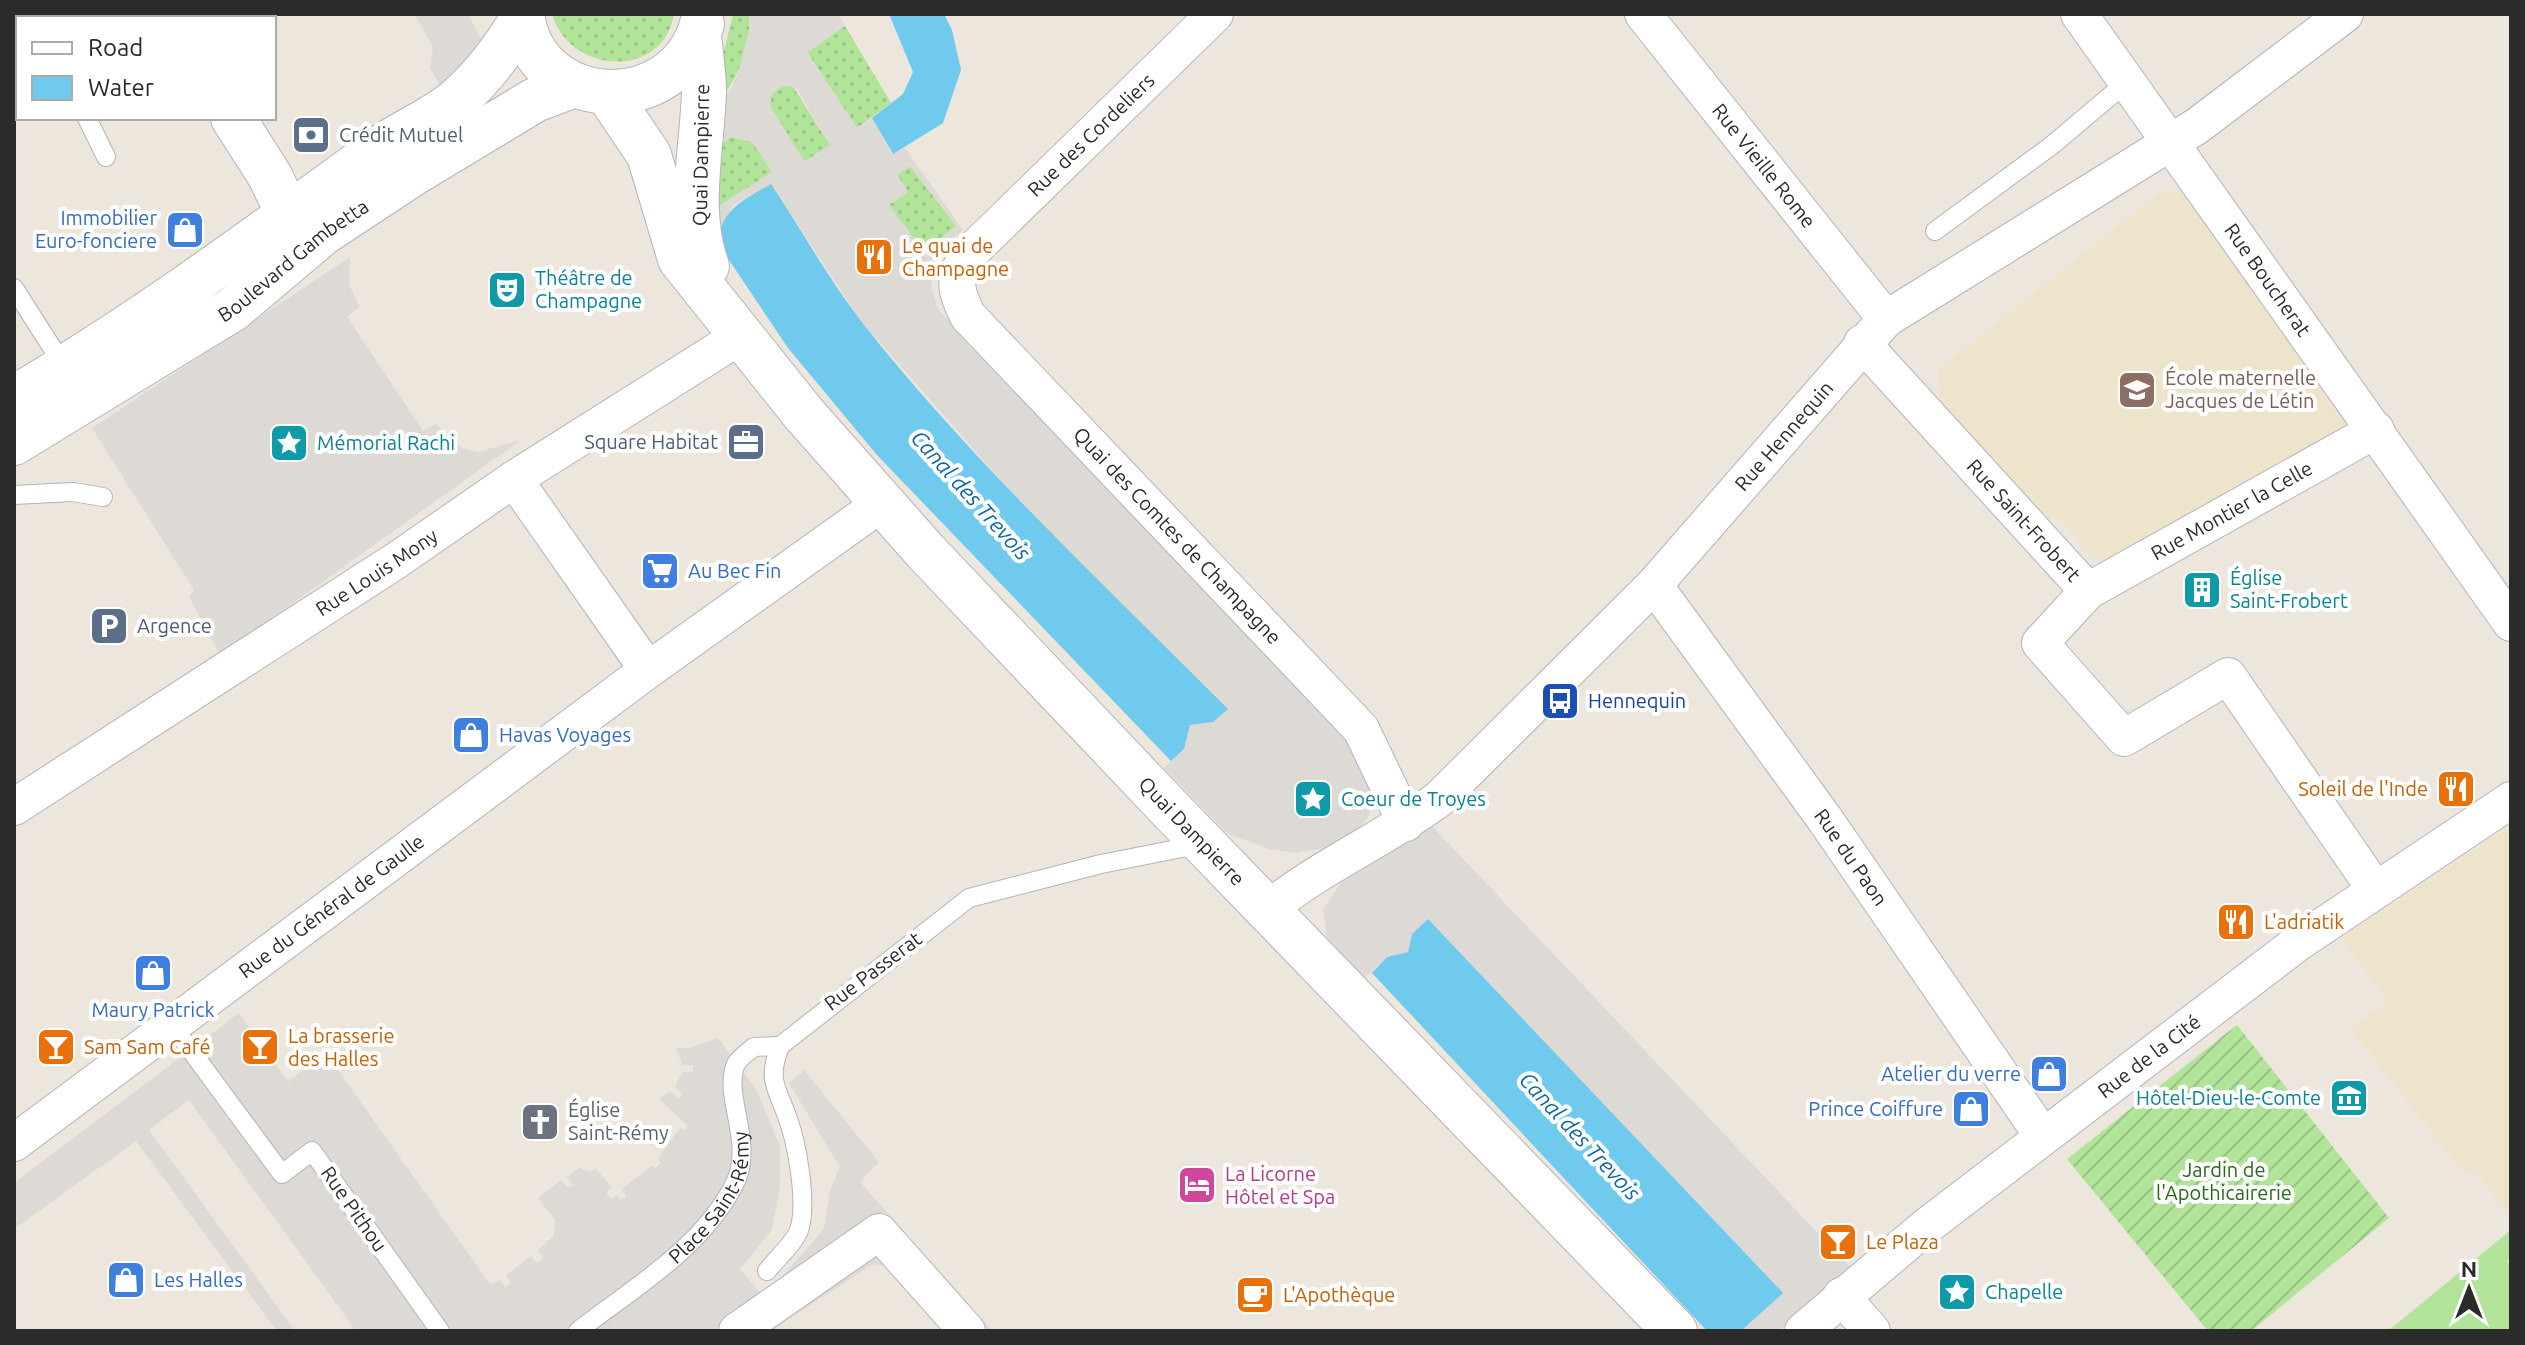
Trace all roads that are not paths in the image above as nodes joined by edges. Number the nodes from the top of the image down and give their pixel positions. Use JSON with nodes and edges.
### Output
{"nodes":[{"id":1,"x":1215,"y":14,"type":"edge"},
{"id":2,"x":1643,"y":14,"type":"edge"},
{"id":3,"x":2079,"y":14,"type":"edge"},
{"id":4,"x":2345,"y":14,"type":"edge"},
{"id":5,"x":522,"y":16,"type":"edge"},
{"id":6,"x":702,"y":25,"type":"edge"},
{"id":7,"x":2128,"y":81,"type":"junction"},
{"id":8,"x":591,"y":89,"type":"junction"},
{"id":9,"x":88,"y":120,"type":"edge"},
{"id":10,"x":234,"y":120,"type":"edge"},
{"id":11,"x":2172,"y":142,"type":"junction"},
{"id":12,"x":106,"y":157,"type":"dead end"},
{"id":13,"x":289,"y":216,"type":"junction"},
{"id":14,"x":1935,"y":231,"type":"dead end"},
{"id":15,"x":967,"y":256,"type":"joint"},
{"id":16,"x":14,"y":288,"type":"edge"},
{"id":17,"x":732,"y":327,"type":"junction"},
{"id":18,"x":1874,"y":331,"type":"junction"},
{"id":19,"x":65,"y":368,"type":"junction"},
{"id":20,"x":14,"y":398,"type":"edge"},
{"id":21,"x":2376,"y":430,"type":"junction"},
{"id":22,"x":14,"y":443,"type":"edge"},
{"id":23,"x":514,"y":479,"type":"junction"},
{"id":24,"x":14,"y":495,"type":"edge"},
{"id":25,"x":103,"y":497,"type":"dead end"},
{"id":26,"x":882,"y":503,"type":"junction"},
{"id":27,"x":1654,"y":585,"type":"junction"},
{"id":28,"x":2088,"y":591,"type":"junction"},
{"id":29,"x":2511,"y":623,"type":"edge"},
{"id":30,"x":648,"y":670,"type":"junction"},
{"id":31,"x":2511,"y":800,"type":"edge"},
{"id":32,"x":14,"y":807,"type":"edge"},
{"id":33,"x":1406,"y":823,"type":"junction"},
{"id":34,"x":1203,"y":844,"type":"junction"},
{"id":35,"x":2375,"y":889,"type":"junction"},
{"id":36,"x":1267,"y":910,"type":"junction"},
{"id":37,"x":172,"y":1025,"type":"junction"},
{"id":38,"x":780,"y":1046,"type":"junction"},
{"id":39,"x":2042,"y":1135,"type":"junction"},
{"id":40,"x":14,"y":1143,"type":"edge"},
{"id":41,"x":767,"y":1271,"type":"dead end"},
{"id":42,"x":1841,"y":1296,"type":"junction"},
{"id":43,"x":440,"y":1331,"type":"edge"},
{"id":44,"x":578,"y":1331,"type":"edge"},
{"id":45,"x":737,"y":1331,"type":"edge"},
{"id":46,"x":967,"y":1331,"type":"edge"},
{"id":47,"x":1675,"y":1331,"type":"edge"},
{"id":48,"x":1803,"y":1331,"type":"edge"},
{"id":49,"x":1872,"y":1331,"type":"edge"}],
"edges":[{"from":1,"to":15,"type":"street","name":"Rue des Cordeliers"},
{"from":2,"to":18,"type":"street","name":"Rue Vieille Rome"},
{"from":3,"to":7,"type":"street","name":"Rue Boucherat"},
{"from":4,"to":11,"type":"street","name":"Rue Hennequin"},
{"from":5,"to":8,"type":"main road","name":"Quai Dampierre"},
{"from":5,"to":13,"type":"main road","name":"Boulevard Gambetta"},
{"from":6,"to":8,"type":"main road","name":"Boulevard Gambetta"},
{"from":6,"to":17,"type":"main road","name":"Quai Dampierre"},
{"from":7,"to":11,"type":"street","name":"Rue Boucherat"},
{"from":7,"to":14,"type":"lane"},
{"from":8,"to":17,"type":"main road","name":"Quai Dampierre"},
{"from":8,"to":22,"type":"main road","name":"Boulevard Gambetta"},
{"from":9,"to":12,"type":"lane"},
{"from":10,"to":13,"type":"main road"},
{"from":11,"to":18,"type":"street","name":"Rue Hennequin"},
{"from":11,"to":21,"type":"street","name":"Rue Boucherat"},
{"from":13,"to":19,"type":"main road","name":"Boulevard Gambetta"},
{"from":15,"to":33,"type":"street","name":"Quai des Comtes de Champagne"},
{"from":16,"to":19,"type":"lane"},
{"from":17,"to":23,"type":"street","name":"Rue Louis Mony"},
{"from":17,"to":26,"type":"main road","name":"Quai Dampierre"},
{"from":18,"to":27,"type":"street","name":"Rue Hennequin"},
{"from":18,"to":28,"type":"street","name":"Rue Saint-Frobert"},
{"from":19,"to":20,"type":"main road","name":"Boulevard Gambetta"},
{"from":21,"to":28,"type":"street","name":"Rue Montier la Celle"},
{"from":21,"to":29,"type":"street","name":"Rue Boucherat"},
{"from":23,"to":30,"type":"street"},
{"from":23,"to":32,"type":"street","name":"Rue Louis Mony"},
{"from":24,"to":25,"type":"lane"},
{"from":26,"to":30,"type":"street","name":"Rue du Général de Gaulle"},
{"from":26,"to":34,"type":"main road","name":"Quai Dampierre"},
{"from":27,"to":33,"type":"street","name":"Rue Hennequin"},
{"from":27,"to":39,"type":"street","name":"Rue du Paon"},
{"from":28,"to":35,"type":"street","name":"Rue Saint-Frobert"},
{"from":30,"to":37,"type":"street","name":"Rue du Général de Gaulle"},
{"from":31,"to":35,"type":"street","name":"Rue de la Cité"},
{"from":33,"to":36,"type":"street","name":"Rue Hennequin"},
{"from":34,"to":36,"type":"main road","name":"Quai Dampierre"},
{"from":34,"to":38,"type":"lane","name":"Rue Passerat"},
{"from":35,"to":39,"type":"street","name":"Rue de la Cité"},
{"from":36,"to":47,"type":"main road","name":"Quai Dampierre"},
{"from":37,"to":40,"type":"street","name":"Rue du Général de Gaulle"},
{"from":37,"to":43,"type":"lane","name":"Rue Pithou"},
{"from":38,"to":41,"type":"lane"},
{"from":38,"to":44,"type":"lane","name":"Place Saint-Rémy"},
{"from":39,"to":42,"type":"street","name":"Rue de la Cité"},
{"from":42,"to":48,"type":"street","name":"Rue de la Cité"},
{"from":42,"to":49,"type":"street"},
{"from":45,"to":46,"type":"street"}]}
